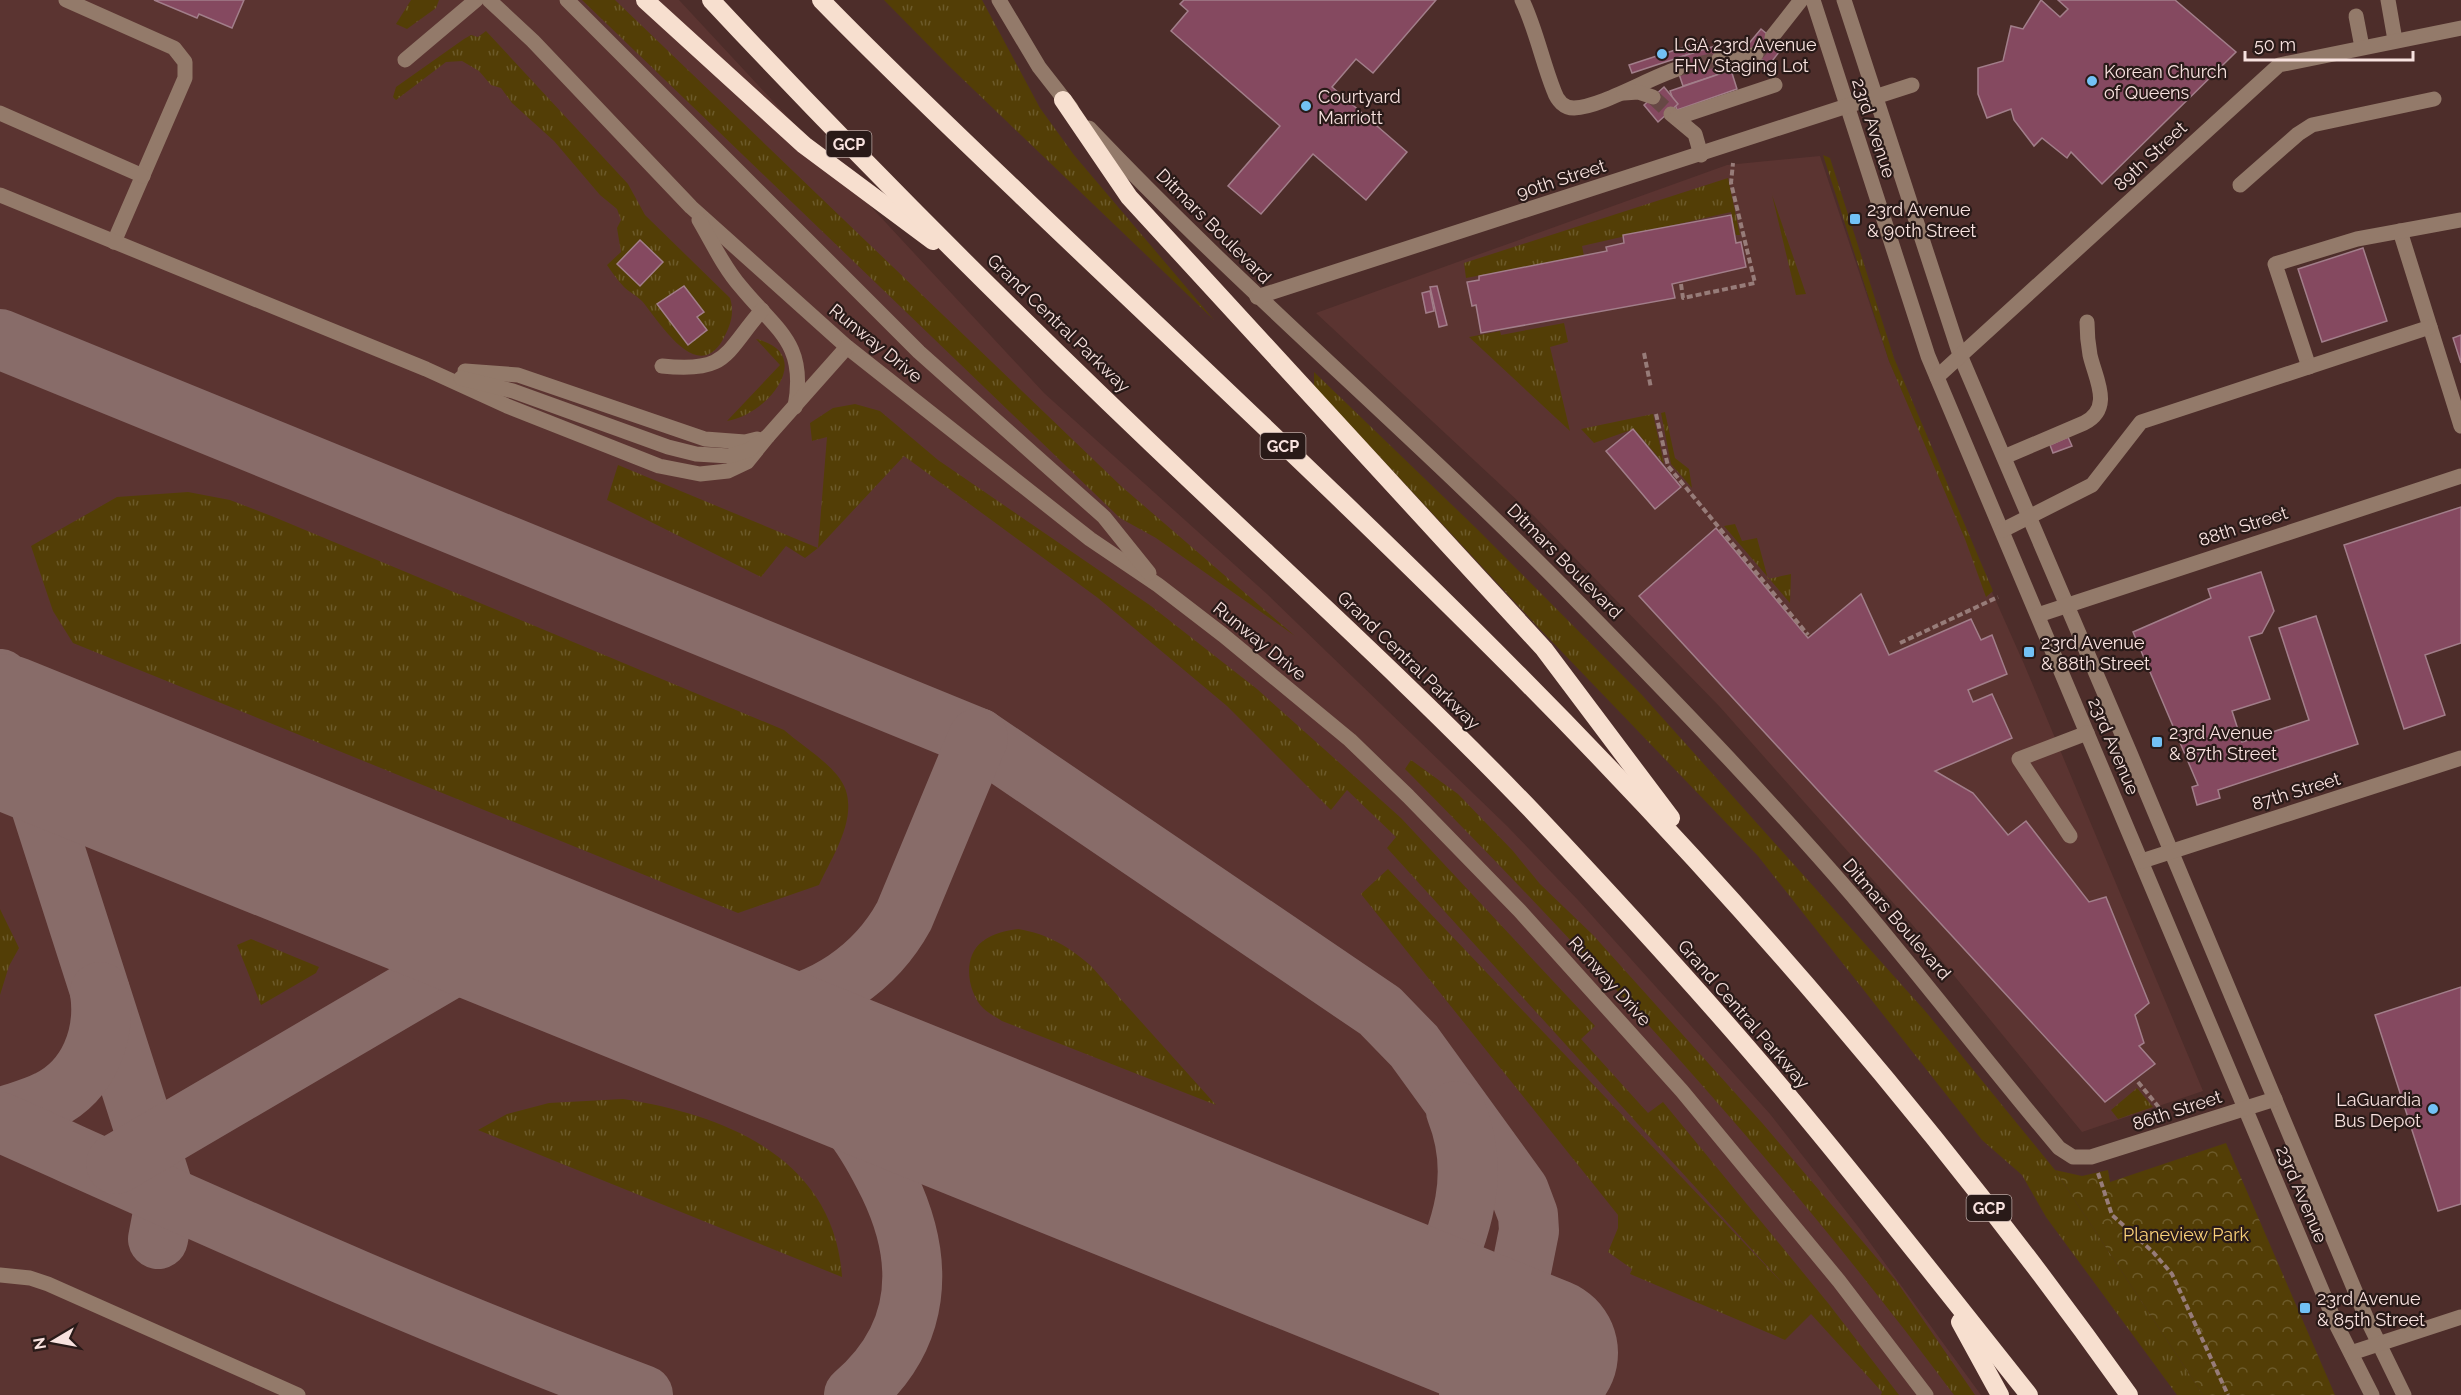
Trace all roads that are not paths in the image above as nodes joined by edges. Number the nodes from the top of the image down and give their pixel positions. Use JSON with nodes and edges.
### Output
{"nodes":[{"id":1,"x":66,"y":0,"type":"edge"},
{"id":2,"x":476,"y":0,"type":"edge"},
{"id":3,"x":489,"y":0,"type":"edge"},
{"id":4,"x":567,"y":0,"type":"edge"},
{"id":5,"x":645,"y":0,"type":"edge"},
{"id":6,"x":651,"y":0,"type":"edge"},
{"id":7,"x":711,"y":0,"type":"edge"},
{"id":8,"x":821,"y":0,"type":"edge"},
{"id":9,"x":999,"y":0,"type":"edge"},
{"id":10,"x":1522,"y":0,"type":"edge"},
{"id":11,"x":1801,"y":0,"type":"edge"},
{"id":12,"x":1813,"y":0,"type":"edge"},
{"id":13,"x":1844,"y":0,"type":"edge"},
{"id":14,"x":2388,"y":0,"type":"edge"},
{"id":15,"x":2356,"y":15,"type":"dead end"},
{"id":16,"x":2461,"y":28,"type":"edge"},
{"id":17,"x":685,"y":35,"type":"junction"},
{"id":18,"x":1772,"y":38,"type":"tunnel mouth"},
{"id":19,"x":2395,"y":40,"type":"junction"},
{"id":20,"x":2362,"y":46,"type":"junction"},
{"id":21,"x":1756,"y":54,"type":"tunnel mouth"},
{"id":22,"x":1719,"y":59,"type":"tunnel mouth"},
{"id":23,"x":405,"y":60,"type":"dead end"},
{"id":24,"x":1677,"y":69,"type":"tunnel mouth"},
{"id":25,"x":1775,"y":85,"type":"dead end"},
{"id":26,"x":1912,"y":85,"type":"dead end"},
{"id":27,"x":1621,"y":93,"type":"junction"},
{"id":28,"x":1653,"y":97,"type":"tunnel mouth"},
{"id":29,"x":1063,"y":99,"type":"junction"},
{"id":30,"x":1876,"y":99,"type":"junction"},
{"id":31,"x":2434,"y":99,"type":"dead end"},
{"id":32,"x":1847,"y":108,"type":"junction"},
{"id":33,"x":0,"y":113,"type":"edge"},
{"id":34,"x":1701,"y":155,"type":"junction"},
{"id":35,"x":144,"y":176,"type":"junction"},
{"id":36,"x":2240,"y":185,"type":"dead end"},
{"id":37,"x":0,"y":195,"type":"edge"},
{"id":38,"x":691,"y":207,"type":"junction"},
{"id":39,"x":2461,"y":220,"type":"edge"},
{"id":40,"x":2400,"y":231,"type":"junction"},
{"id":41,"x":114,"y":242,"type":"junction"},
{"id":42,"x":990,"y":285,"type":"junction"},
{"id":43,"x":1257,"y":297,"type":"junction"},
{"id":44,"x":762,"y":310,"type":"junction"},
{"id":45,"x":2087,"y":322,"type":"dead end"},
{"id":46,"x":2430,"y":327,"type":"junction"},
{"id":47,"x":847,"y":347,"type":"junction"},
{"id":48,"x":1960,"y":355,"type":"junction"},
{"id":49,"x":662,"y":366,"type":"dead end"},
{"id":50,"x":2309,"y":367,"type":"junction"},
{"id":51,"x":426,"y":369,"type":"junction"},
{"id":52,"x":1937,"y":377,"type":"junction"},
{"id":53,"x":794,"y":409,"type":"junction"},
{"id":54,"x":2461,"y":426,"type":"edge"},
{"id":55,"x":768,"y":436,"type":"junction"},
{"id":56,"x":2004,"y":457,"type":"junction"},
{"id":57,"x":2461,"y":476,"type":"edge"},
{"id":58,"x":2030,"y":517,"type":"junction"},
{"id":59,"x":2003,"y":530,"type":"junction"},
{"id":60,"x":1158,"y":585,"type":"junction"},
{"id":61,"x":2067,"y":604,"type":"junction"},
{"id":62,"x":2038,"y":615,"type":"junction"},
{"id":63,"x":2087,"y":732,"type":"junction"},
{"id":64,"x":2461,"y":758,"type":"edge"},
{"id":65,"x":2070,"y":836,"type":"dead end"},
{"id":66,"x":2172,"y":850,"type":"junction"},
{"id":67,"x":2142,"y":861,"type":"junction"},
{"id":68,"x":1734,"y":902,"type":"junction"},
{"id":69,"x":2275,"y":1099,"type":"junction"},
{"id":70,"x":2245,"y":1108,"type":"junction"},
{"id":71,"x":2091,"y":1157,"type":"joint"},
{"id":72,"x":0,"y":1275,"type":"edge"},
{"id":73,"x":1936,"y":1278,"type":"junction"},
{"id":74,"x":2461,"y":1317,"type":"edge"},
{"id":75,"x":2379,"y":1345,"type":"junction"},
{"id":76,"x":2351,"y":1353,"type":"junction"},
{"id":77,"x":298,"y":1395,"type":"edge"},
{"id":78,"x":1926,"y":1395,"type":"edge"},
{"id":79,"x":2000,"y":1395,"type":"edge"},
{"id":80,"x":2030,"y":1395,"type":"edge"},
{"id":81,"x":2129,"y":1395,"type":"edge"},
{"id":82,"x":2372,"y":1395,"type":"edge"},
{"id":83,"x":2404,"y":1395,"type":"edge"}],
"edges":[{"from":1,"to":35,"type":"street"},
{"from":2,"to":23,"type":"street"},
{"from":3,"to":38,"type":"street","name":"Runway Drive"},
{"from":4,"to":60,"type":"street"},
{"from":5,"to":17,"type":"highway"},
{"from":6,"to":17,"type":"highway"},
{"from":7,"to":42,"type":"highway","name":"Grand Central Parkway","number":"GCP"},
{"from":8,"to":68,"type":"highway","number":"GCP"},
{"from":9,"to":29,"type":"street","name":"Ditmars Boulevard"},
{"from":10,"to":27,"type":"street"},
{"from":11,"to":18,"type":"street"},
{"from":12,"to":32,"type":"street","name":"23rd Avenue"},
{"from":13,"to":30,"type":"street","name":"23rd Avenue"},
{"from":14,"to":19,"type":"street"},
{"from":15,"to":20,"type":"street"},
{"from":16,"to":19,"type":"street","name":"89th Street"},
{"from":17,"to":42,"type":"highway"},
{"from":19,"to":20,"type":"street","name":"89th Street"},
{"from":20,"to":48,"type":"street","name":"89th Street"},
{"from":21,"to":22,"type":"street"},
{"from":24,"to":27,"type":"street"},
{"from":25,"to":34,"type":"street"},
{"from":26,"to":30,"type":"street","name":"90th Street"},
{"from":27,"to":28,"type":"street"},
{"from":29,"to":43,"type":"street","name":"Ditmars Boulevard"},
{"from":29,"to":68,"type":"highway"},
{"from":30,"to":32,"type":"street","name":"90th Street"},
{"from":30,"to":48,"type":"street","name":"23rd Avenue"},
{"from":31,"to":36,"type":"street"},
{"from":32,"to":34,"type":"street","name":"90th Street"},
{"from":32,"to":52,"type":"street","name":"23rd Avenue"},
{"from":33,"to":35,"type":"street"},
{"from":34,"to":43,"type":"street","name":"90th Street"},
{"from":35,"to":41,"type":"street"},
{"from":37,"to":41,"type":"street"},
{"from":38,"to":44,"type":"street"},
{"from":38,"to":47,"type":"street","name":"Runway Drive"},
{"from":39,"to":40,"type":"street"},
{"from":40,"to":46,"type":"street"},
{"from":40,"to":50,"type":"street"},
{"from":41,"to":51,"type":"street"},
{"from":42,"to":73,"type":"highway","name":"Grand Central Parkway","number":"GCP"},
{"from":43,"to":71,"type":"street","name":"Ditmars Boulevard"},
{"from":44,"to":49,"type":"street"},
{"from":44,"to":53,"type":"street"},
{"from":45,"to":56,"type":"street"},
{"from":46,"to":50,"type":"street"},
{"from":46,"to":54,"type":"street"},
{"from":47,"to":53,"type":"street"},
{"from":47,"to":60,"type":"street","name":"Runway Drive"},
{"from":48,"to":52,"type":"street","name":"89th Street"},
{"from":48,"to":56,"type":"street","name":"23rd Avenue"},
{"from":50,"to":58,"type":"street"},
{"from":51,"to":55,"type":"street"},
{"from":51,"to":55,"type":"street"},
{"from":52,"to":59,"type":"street","name":"23rd Avenue"},
{"from":53,"to":55,"type":"street"},
{"from":56,"to":58,"type":"street","name":"23rd Avenue"},
{"from":57,"to":61,"type":"street","name":"88th Street"},
{"from":58,"to":59,"type":"street"},
{"from":58,"to":61,"type":"street","name":"23rd Avenue"},
{"from":59,"to":62,"type":"street","name":"23rd Avenue"},
{"from":60,"to":78,"type":"street","name":"Runway Drive"},
{"from":61,"to":62,"type":"street","name":"88th Street"},
{"from":61,"to":66,"type":"street","name":"23rd Avenue"},
{"from":62,"to":63,"type":"street","name":"23rd Avenue"},
{"from":63,"to":65,"type":"street"},
{"from":63,"to":67,"type":"street","name":"23rd Avenue"},
{"from":64,"to":66,"type":"street","name":"87th Street"},
{"from":66,"to":67,"type":"street","name":"87th Street"},
{"from":66,"to":69,"type":"street","name":"23rd Avenue"},
{"from":67,"to":70,"type":"street","name":"23rd Avenue"},
{"from":68,"to":81,"type":"highway","number":"GCP"},
{"from":69,"to":70,"type":"street","name":"86th Street"},
{"from":69,"to":75,"type":"street","name":"23rd Avenue"},
{"from":70,"to":71,"type":"street","name":"86th Street"},
{"from":70,"to":76,"type":"street","name":"23rd Avenue"},
{"from":72,"to":77,"type":"street"},
{"from":73,"to":79,"type":"highway"},
{"from":73,"to":80,"type":"highway","name":"Grand Central Parkway","number":"GCP"},
{"from":74,"to":75,"type":"street"},
{"from":75,"to":76,"type":"street"},
{"from":75,"to":83,"type":"street","name":"23rd Avenue"},
{"from":76,"to":82,"type":"street","name":"23rd Avenue"}]}
